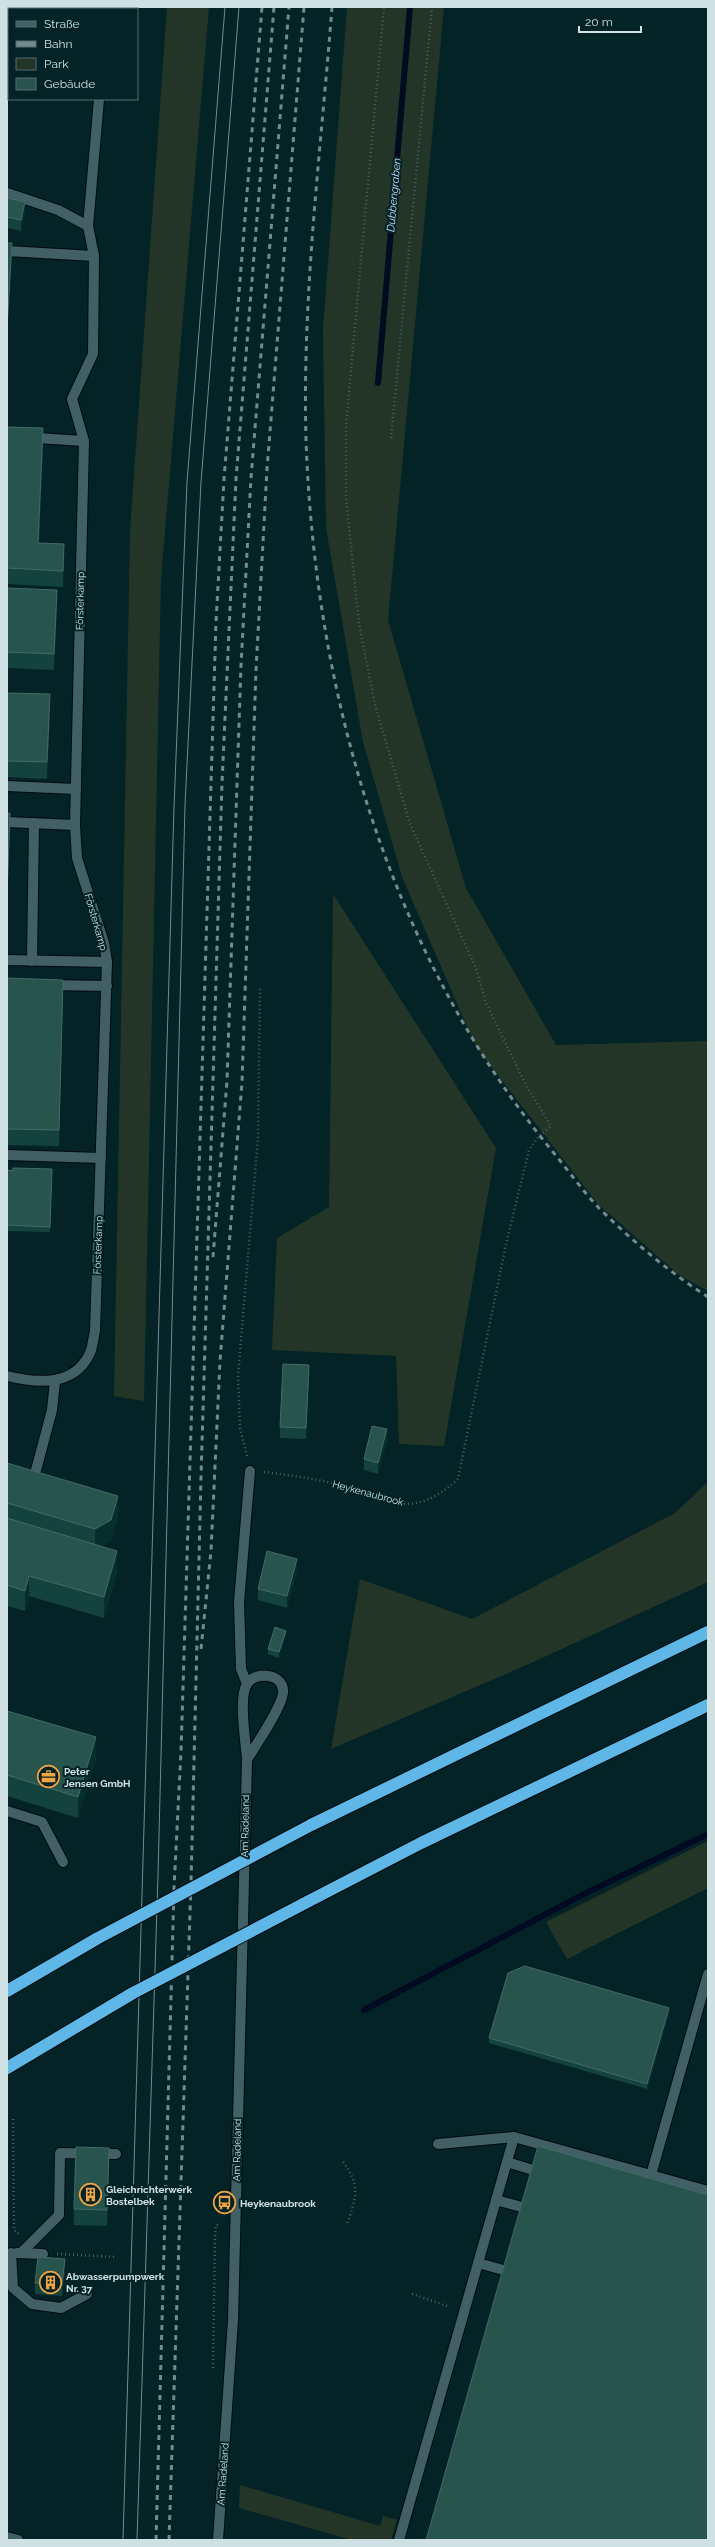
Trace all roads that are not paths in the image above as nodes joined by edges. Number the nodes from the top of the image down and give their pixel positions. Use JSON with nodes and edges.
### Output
{"nodes":[{"id":1,"x":99,"y":100,"type":"edge"},
{"id":2,"x":7,"y":193,"type":"edge"},
{"id":3,"x":88,"y":226,"type":"junction"},
{"id":4,"x":7,"y":251,"type":"edge"},
{"id":5,"x":94,"y":256,"type":"junction"},
{"id":6,"x":7,"y":436,"type":"edge"},
{"id":7,"x":84,"y":442,"type":"junction"},
{"id":8,"x":7,"y":786,"type":"edge"},
{"id":9,"x":76,"y":789,"type":"junction"},
{"id":10,"x":7,"y":822,"type":"edge"},
{"id":11,"x":34,"y":823,"type":"junction"},
{"id":12,"x":75,"y":825,"type":"junction"},
{"id":13,"x":7,"y":960,"type":"edge"},
{"id":14,"x":32,"y":961,"type":"junction"},
{"id":15,"x":107,"y":962,"type":"junction"},
{"id":16,"x":38,"y":985,"type":"edge"},
{"id":17,"x":107,"y":986,"type":"junction"},
{"id":18,"x":7,"y":1155,"type":"edge"},
{"id":19,"x":101,"y":1158,"type":"junction"},
{"id":20,"x":7,"y":1376,"type":"edge"},
{"id":21,"x":55,"y":1381,"type":"junction"},
{"id":22,"x":250,"y":1471,"type":"road end"},
{"id":23,"x":35,"y":1474,"type":"edge"},
{"id":24,"x":708,"y":1632,"type":"edge"},
{"id":25,"x":247,"y":1684,"type":"junction"},
{"id":26,"x":708,"y":1705,"type":"edge"},
{"id":27,"x":247,"y":1760,"type":"junction"},
{"id":28,"x":7,"y":1811,"type":"edge"},
{"id":29,"x":63,"y":1862,"type":"dead end"},
{"id":30,"x":708,"y":1974,"type":"edge"},
{"id":31,"x":7,"y":1991,"type":"edge"},
{"id":32,"x":7,"y":2068,"type":"edge"},
{"id":33,"x":514,"y":2137,"type":"junction"},
{"id":34,"x":438,"y":2144,"type":"dead end"},
{"id":35,"x":116,"y":2154,"type":"dead end"},
{"id":36,"x":507,"y":2162,"type":"junction"},
{"id":37,"x":536,"y":2171,"type":"edge"},
{"id":38,"x":651,"y":2175,"type":"junction"},
{"id":39,"x":708,"y":2191,"type":"edge"},
{"id":40,"x":496,"y":2200,"type":"junction"},
{"id":41,"x":525,"y":2208,"type":"edge"},
{"id":42,"x":13,"y":2253,"type":"edge"},
{"id":43,"x":43,"y":2254,"type":"road end"},
{"id":44,"x":478,"y":2263,"type":"junction"},
{"id":45,"x":507,"y":2271,"type":"edge"},
{"id":46,"x":87,"y":2294,"type":"dead end"},
{"id":47,"x":7,"y":2537,"type":"edge"},
{"id":48,"x":18,"y":2540,"type":"edge"},
{"id":49,"x":218,"y":2540,"type":"edge"},
{"id":50,"x":399,"y":2540,"type":"edge"}],
"edges":[{"from":1,"to":3,"type":"street"},
{"from":2,"to":3,"type":"street"},
{"from":3,"to":5,"type":"street"},
{"from":4,"to":5,"type":"street"},
{"from":5,"to":7,"type":"street","name":"Försterkamp"},
{"from":6,"to":7,"type":"street"},
{"from":7,"to":9,"type":"street","name":"Försterkamp"},
{"from":8,"to":9,"type":"street"},
{"from":9,"to":12,"type":"street","name":"Försterkamp"},
{"from":10,"to":11,"type":"street"},
{"from":11,"to":12,"type":"street"},
{"from":11,"to":14,"type":"street"},
{"from":12,"to":15,"type":"street","name":"Försterkamp"},
{"from":13,"to":14,"type":"street"},
{"from":14,"to":15,"type":"street"},
{"from":15,"to":17,"type":"street","name":"Försterkamp"},
{"from":16,"to":17,"type":"street"},
{"from":17,"to":19,"type":"street","name":"Försterkamp"},
{"from":18,"to":19,"type":"street"},
{"from":19,"to":21,"type":"street","name":"Försterkamp"},
{"from":20,"to":21,"type":"street","name":"Försterkamp"},
{"from":21,"to":23,"type":"street"},
{"from":22,"to":25,"type":"street"},
{"from":24,"to":31,"type":"highway","bridge":true},
{"from":25,"to":27,"type":"street","name":"Am Radeland"},
{"from":25,"to":27,"type":"street","name":"Am Radeland"},
{"from":26,"to":32,"type":"highway","bridge":true},
{"from":27,"to":49,"type":"street","name":"Am Radeland"},
{"from":28,"to":29,"type":"street"},
{"from":30,"to":38,"type":"street"},
{"from":33,"to":34,"type":"street"},
{"from":33,"to":36,"type":"street"},
{"from":33,"to":38,"type":"street"},
{"from":35,"to":42,"type":"street"},
{"from":36,"to":37,"type":"street"},
{"from":36,"to":40,"type":"street"},
{"from":38,"to":39,"type":"street"},
{"from":40,"to":41,"type":"street"},
{"from":40,"to":44,"type":"street"},
{"from":42,"to":43,"type":"street"},
{"from":42,"to":46,"type":"street"},
{"from":44,"to":45,"type":"street"},
{"from":44,"to":50,"type":"street"},
{"from":47,"to":48,"type":"street"}]}
